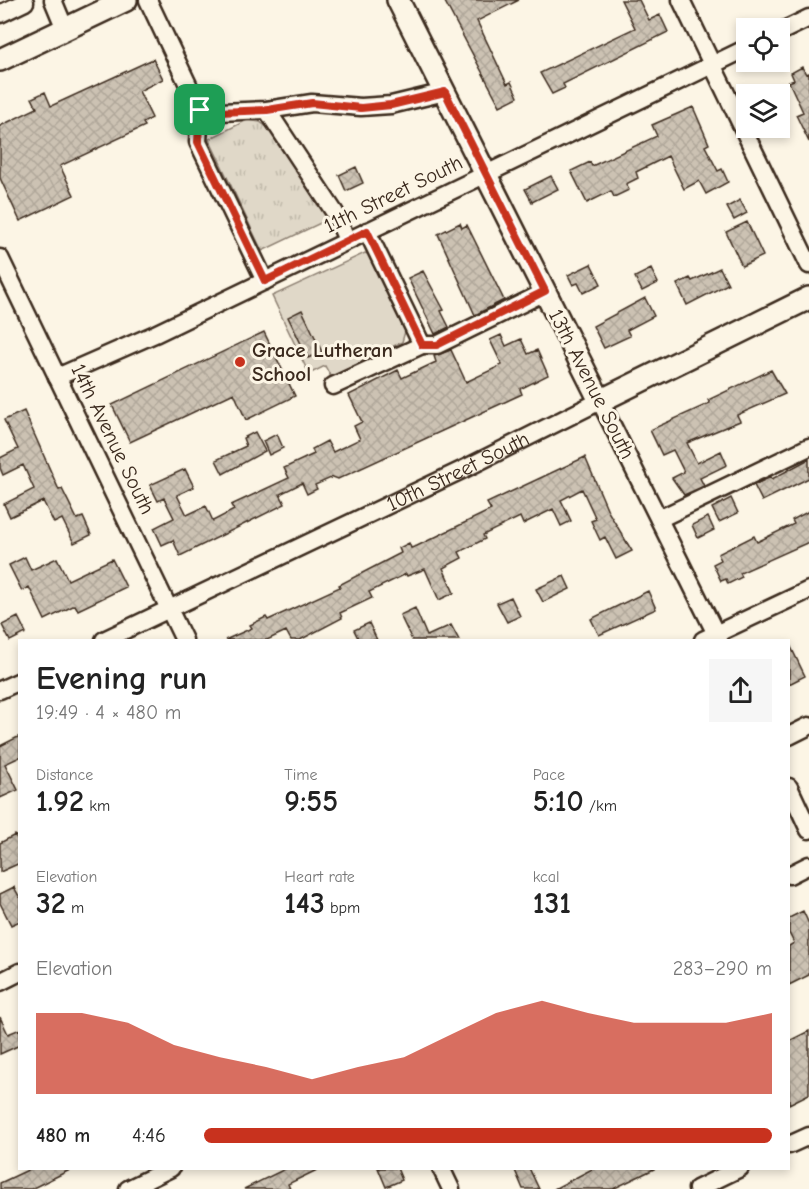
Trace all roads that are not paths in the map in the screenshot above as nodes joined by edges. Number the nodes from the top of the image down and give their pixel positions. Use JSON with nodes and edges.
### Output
{"nodes":[{"id":1,"x":54,"y":0,"type":"edge"},
{"id":2,"x":126,"y":0,"type":"edge"},
{"id":3,"x":148,"y":0,"type":"edge"},
{"id":4,"x":398,"y":0,"type":"edge"},
{"id":5,"x":681,"y":0,"type":"edge"},
{"id":6,"x":25,"y":2,"type":"dead end"},
{"id":7,"x":0,"y":14,"type":"edge"},
{"id":8,"x":809,"y":18,"type":"edge"},
{"id":9,"x":790,"y":27,"type":"edge"},
{"id":10,"x":65,"y":29,"type":"junction"},
{"id":11,"x":736,"y":53,"type":"edge"},
{"id":12,"x":0,"y":60,"type":"edge"},
{"id":13,"x":712,"y":64,"type":"junction"},
{"id":14,"x":445,"y":92,"type":"junction"},
{"id":15,"x":200,"y":110,"type":"junction"},
{"id":16,"x":267,"y":110,"type":"junction"},
{"id":17,"x":487,"y":174,"type":"junction"},
{"id":18,"x":367,"y":231,"type":"junction"},
{"id":19,"x":347,"y":240,"type":"junction"},
{"id":20,"x":0,"y":258,"type":"edge"},
{"id":21,"x":809,"y":265,"type":"edge"},
{"id":22,"x":265,"y":281,"type":"junction"},
{"id":23,"x":545,"y":291,"type":"junction"},
{"id":24,"x":809,"y":298,"type":"edge"},
{"id":25,"x":422,"y":345,"type":"junction"},
{"id":26,"x":57,"y":377,"type":"junction"},
{"id":27,"x":333,"y":386,"type":"dead end"},
{"id":28,"x":600,"y":401,"type":"junction"},
{"id":29,"x":809,"y":447,"type":"edge"},
{"id":30,"x":659,"y":519,"type":"junction"},
{"id":31,"x":809,"y":590,"type":"edge"},
{"id":32,"x":170,"y":609,"type":"junction"},
{"id":33,"x":713,"y":638,"type":"edge"},
{"id":34,"x":106,"y":639,"type":"edge"},
{"id":35,"x":184,"y":639,"type":"edge"},
{"id":36,"x":18,"y":682,"type":"edge"},
{"id":37,"x":0,"y":690,"type":"edge"},
{"id":38,"x":809,"y":726,"type":"edge"},
{"id":39,"x":790,"y":736,"type":"edge"},
{"id":40,"x":790,"y":789,"type":"edge"},
{"id":41,"x":809,"y":830,"type":"edge"},
{"id":42,"x":809,"y":866,"type":"edge"},
{"id":43,"x":790,"y":875,"type":"edge"},
{"id":44,"x":18,"y":973,"type":"edge"},
{"id":45,"x":0,"y":981,"type":"edge"},
{"id":46,"x":809,"y":1136,"type":"edge"},
{"id":47,"x":790,"y":1145,"type":"edge"},
{"id":48,"x":167,"y":1170,"type":"edge"},
{"id":49,"x":442,"y":1170,"type":"edge"},
{"id":50,"x":736,"y":1170,"type":"edge"},
{"id":51,"x":128,"y":1189,"type":"edge"},
{"id":52,"x":451,"y":1189,"type":"edge"},
{"id":53,"x":698,"y":1189,"type":"edge"}],
"edges":[{"from":1,"to":10,"type":"street"},
{"from":2,"to":10,"type":"main road"},
{"from":3,"to":15,"type":"street"},
{"from":4,"to":14,"type":"main road","name":"13th Avenue South"},
{"from":5,"to":13,"type":"street"},
{"from":6,"to":7,"type":"street"},
{"from":8,"to":9,"type":"street"},
{"from":10,"to":12,"type":"main road"},
{"from":11,"to":13,"type":"street","name":"11th Street South"},
{"from":13,"to":17,"type":"street","name":"11th Street South"},
{"from":13,"to":21,"type":"street"},
{"from":14,"to":16,"type":"street"},
{"from":14,"to":17,"type":"main road","name":"13th Avenue South"},
{"from":15,"to":16,"type":"street"},
{"from":15,"to":22,"type":"street"},
{"from":16,"to":19,"type":"street"},
{"from":17,"to":18,"type":"street","name":"11th Street South"},
{"from":17,"to":23,"type":"main road","name":"13th Avenue South"},
{"from":18,"to":19,"type":"street","name":"11th Street South"},
{"from":18,"to":25,"type":"street"},
{"from":19,"to":22,"type":"street","name":"11th Street South"},
{"from":20,"to":26,"type":"street","name":"14th Avenue South"},
{"from":22,"to":26,"type":"street","name":"11th Street South"},
{"from":23,"to":25,"type":"street"},
{"from":23,"to":28,"type":"main road","name":"13th Avenue South"},
{"from":24,"to":28,"type":"main road","name":"10th Street South"},
{"from":25,"to":27,"type":"street"},
{"from":26,"to":32,"type":"street","name":"14th Avenue South"},
{"from":28,"to":30,"type":"street","name":"13th Avenue South"},
{"from":28,"to":32,"type":"street","name":"10th Street South"},
{"from":29,"to":30,"type":"street"},
{"from":30,"to":33,"type":"street","name":"13th Avenue South"},
{"from":31,"to":33,"type":"street"},
{"from":32,"to":34,"type":"street","name":"10th Street South"},
{"from":32,"to":35,"type":"street","name":"14th Avenue South"},
{"from":36,"to":37,"type":"street"},
{"from":38,"to":39,"type":"street"},
{"from":40,"to":41,"type":"street"},
{"from":42,"to":43,"type":"street"},
{"from":44,"to":45,"type":"street"},
{"from":46,"to":47,"type":"street"},
{"from":48,"to":51,"type":"street"},
{"from":49,"to":52,"type":"street"},
{"from":50,"to":53,"type":"street"}]}
